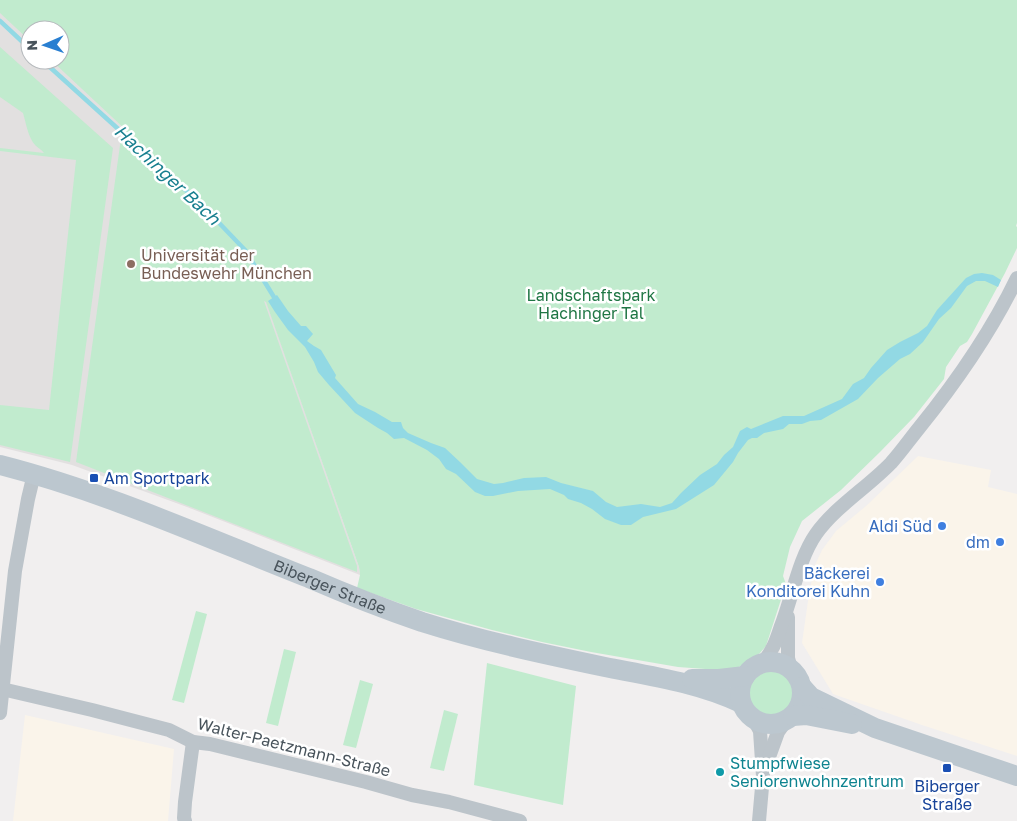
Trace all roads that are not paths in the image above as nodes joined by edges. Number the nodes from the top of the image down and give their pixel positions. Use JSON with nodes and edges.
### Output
{"nodes":[{"id":1,"x":1017,"y":278,"type":"edge"},
{"id":2,"x":0,"y":465,"type":"edge"},
{"id":3,"x":34,"y":474,"type":"junction"},
{"id":4,"x":788,"y":607,"type":"junction"},
{"id":5,"x":762,"y":663,"type":"junction"},
{"id":6,"x":791,"y":669,"type":"junction"},
{"id":7,"x":745,"y":676,"type":"junction"},
{"id":8,"x":670,"y":679,"type":"junction"},
{"id":9,"x":802,"y":688,"type":"junction"},
{"id":10,"x":2,"y":690,"type":"junction"},
{"id":11,"x":741,"y":703,"type":"junction"},
{"id":12,"x":0,"y":713,"type":"edge"},
{"id":13,"x":789,"y":719,"type":"junction"},
{"id":14,"x":754,"y":720,"type":"junction"},
{"id":15,"x":875,"y":728,"type":"junction"},
{"id":16,"x":193,"y":742,"type":"junction"},
{"id":17,"x":763,"y":776,"type":"junction"},
{"id":18,"x":1017,"y":776,"type":"edge"},
{"id":19,"x":185,"y":821,"type":"edge"},
{"id":20,"x":520,"y":821,"type":"edge"},
{"id":21,"x":759,"y":821,"type":"edge"}],
"edges":[{"from":1,"to":4,"type":"street"},
{"from":2,"to":3,"type":"main road","name":"Biberger Straße"},
{"from":3,"to":8,"type":"main road","name":"Biberger Straße"},
{"from":3,"to":10,"type":"street"},
{"from":4,"to":5,"type":"street"},
{"from":4,"to":6,"type":"street"},
{"from":5,"to":6,"type":"main road"},
{"from":5,"to":7,"type":"main road"},
{"from":6,"to":9,"type":"main road"},
{"from":7,"to":8,"type":"main road","name":"Biberger Straße"},
{"from":7,"to":11,"type":"main road"},
{"from":8,"to":11,"type":"main road","name":"Biberger Straße"},
{"from":9,"to":13,"type":"main road"},
{"from":9,"to":15,"type":"main road"},
{"from":10,"to":12,"type":"street"},
{"from":10,"to":16,"type":"street","name":"Walter-Paetzmann-Straße"},
{"from":11,"to":14,"type":"main road"},
{"from":13,"to":14,"type":"main road"},
{"from":13,"to":15,"type":"main road"},
{"from":13,"to":17,"type":"street"},
{"from":14,"to":17,"type":"street"},
{"from":15,"to":18,"type":"main road"},
{"from":16,"to":19,"type":"street"},
{"from":16,"to":20,"type":"street","name":"Walter-Paetzmann-Straße"},
{"from":17,"to":21,"type":"street"}]}
